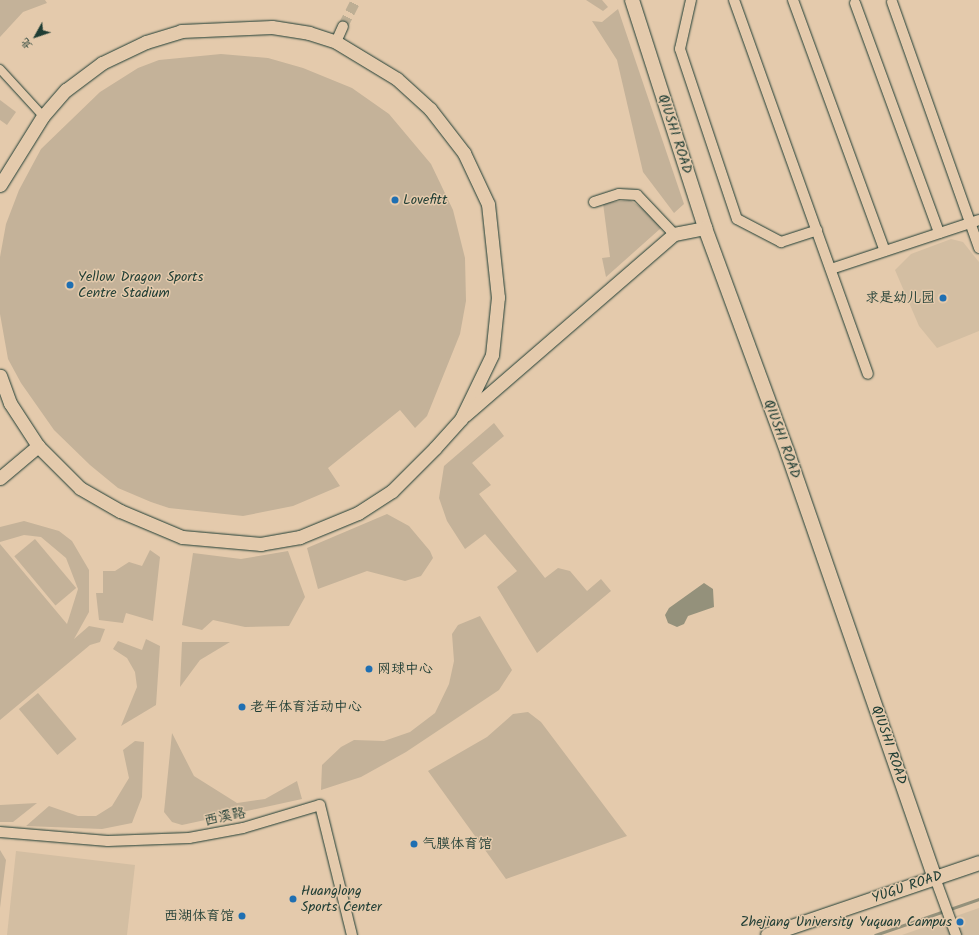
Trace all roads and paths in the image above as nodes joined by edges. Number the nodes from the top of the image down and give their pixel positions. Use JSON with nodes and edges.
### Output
{"nodes":[{"id":1,"x":632,"y":0,"type":"edge"},
{"id":2,"x":691,"y":0,"type":"edge"},
{"id":3,"x":734,"y":0,"type":"edge"},
{"id":4,"x":793,"y":0,"type":"edge"},
{"id":5,"x":892,"y":2,"type":"dead end"},
{"id":6,"x":854,"y":3,"type":"dead end"},
{"id":7,"x":343,"y":26,"type":"tunnel mouth"},
{"id":8,"x":336,"y":42,"type":"junction"},
{"id":9,"x":0,"y":69,"type":"edge"},
{"id":10,"x":43,"y":116,"type":"junction"},
{"id":11,"x":0,"y":184,"type":"edge"},
{"id":12,"x":594,"y":202,"type":"dead end"},
{"id":13,"x":979,"y":220,"type":"edge"},
{"id":14,"x":968,"y":224,"type":"junction"},
{"id":15,"x":705,"y":228,"type":"junction"},
{"id":16,"x":817,"y":230,"type":"junction"},
{"id":17,"x":939,"y":233,"type":"junction"},
{"id":18,"x":674,"y":234,"type":"junction"},
{"id":19,"x":979,"y":248,"type":"edge"},
{"id":20,"x":885,"y":251,"type":"junction"},
{"id":21,"x":831,"y":269,"type":"junction"},
{"id":22,"x":868,"y":374,"type":"dead end"},
{"id":23,"x":0,"y":376,"type":"edge"},
{"id":24,"x":460,"y":419,"type":"junction"},
{"id":25,"x":38,"y":446,"type":"junction"},
{"id":26,"x":0,"y":478,"type":"edge"},
{"id":27,"x":0,"y":832,"type":"edge"},
{"id":28,"x":979,"y":862,"type":"edge"},
{"id":29,"x":935,"y":878,"type":"junction"},
{"id":30,"x":956,"y":934,"type":"edge"},
{"id":31,"x":352,"y":935,"type":"edge"},
{"id":32,"x":768,"y":935,"type":"edge"}],
"edges":[{"from":1,"to":15,"type":"main road","name":"QIUSHI ROAD"},
{"from":2,"to":16,"type":"street"},
{"from":3,"to":16,"type":"street"},
{"from":4,"to":20,"type":"street"},
{"from":5,"to":14,"type":"street"},
{"from":6,"to":17,"type":"street"},
{"from":7,"to":8,"type":"street"},
{"from":8,"to":10,"type":"street"},
{"from":8,"to":24,"type":"street"},
{"from":9,"to":10,"type":"street"},
{"from":10,"to":11,"type":"street"},
{"from":12,"to":18,"type":"street"},
{"from":13,"to":14,"type":"street"},
{"from":14,"to":17,"type":"street"},
{"from":14,"to":19,"type":"street"},
{"from":15,"to":18,"type":"street"},
{"from":15,"to":29,"type":"main road","name":"QIUSHI ROAD"},
{"from":16,"to":21,"type":"street"},
{"from":17,"to":20,"type":"street"},
{"from":18,"to":24,"type":"street"},
{"from":20,"to":21,"type":"street"},
{"from":21,"to":22,"type":"street"},
{"from":23,"to":25,"type":"street"},
{"from":24,"to":25,"type":"street"},
{"from":25,"to":26,"type":"street"},
{"from":27,"to":31,"type":"street","name":"西溪路"},
{"from":28,"to":29,"type":"main road","name":"YUGU ROAD"},
{"from":29,"to":30,"type":"street"},
{"from":29,"to":32,"type":"main road","name":"YUGU ROAD"}]}
